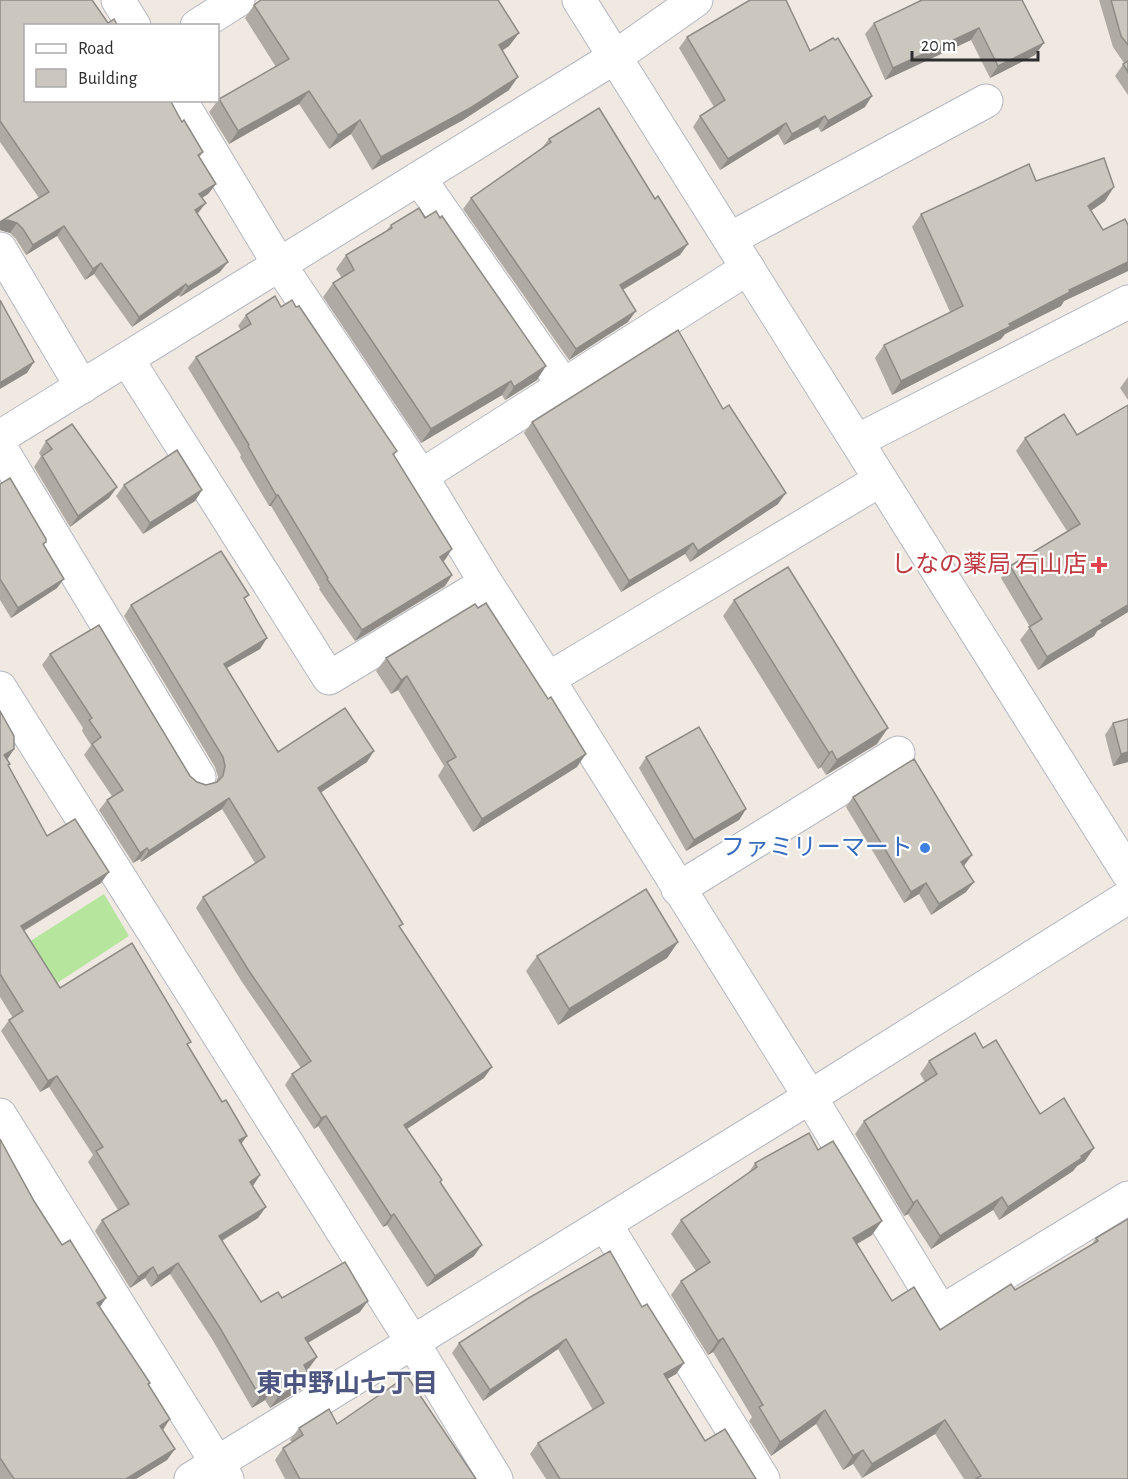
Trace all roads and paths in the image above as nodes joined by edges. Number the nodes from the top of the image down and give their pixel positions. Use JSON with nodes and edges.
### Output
{"nodes":[{"id":1,"x":118,"y":0,"type":"edge"},
{"id":2,"x":238,"y":0,"type":"edge"},
{"id":3,"x":579,"y":0,"type":"edge"},
{"id":4,"x":696,"y":0,"type":"edge"},
{"id":5,"x":133,"y":24,"type":"edge"},
{"id":6,"x":200,"y":24,"type":"edge"},
{"id":7,"x":615,"y":57,"type":"junction"},
{"id":8,"x":987,"y":101,"type":"dead end"},
{"id":9,"x":181,"y":102,"type":"edge"},
{"id":10,"x":419,"y":178,"type":"junction"},
{"id":11,"x":730,"y":239,"type":"junction"},
{"id":12,"x":0,"y":249,"type":"edge"},
{"id":13,"x":279,"y":264,"type":"junction"},
{"id":14,"x":748,"y":268,"type":"junction"},
{"id":15,"x":1128,"y":302,"type":"edge"},
{"id":16,"x":127,"y":359,"type":"junction"},
{"id":17,"x":564,"y":386,"type":"junction"},
{"id":18,"x":82,"y":387,"type":"junction"},
{"id":19,"x":0,"y":437,"type":"edge"},
{"id":20,"x":857,"y":441,"type":"junction"},
{"id":21,"x":0,"y":447,"type":"edge"},
{"id":22,"x":421,"y":476,"type":"junction"},
{"id":23,"x":880,"y":480,"type":"junction"},
{"id":24,"x":486,"y":583,"type":"junction"},
{"id":25,"x":548,"y":679,"type":"junction"},
{"id":26,"x":0,"y":688,"type":"edge"},
{"id":27,"x":898,"y":753,"type":"dead end"},
{"id":28,"x":199,"y":777,"type":"dead end"},
{"id":29,"x":1128,"y":873,"type":"edge"},
{"id":30,"x":678,"y":889,"type":"junction"},
{"id":31,"x":1128,"y":897,"type":"edge"},
{"id":32,"x":810,"y":1097,"type":"junction"},
{"id":33,"x":0,"y":1115,"type":"edge"},
{"id":34,"x":1128,"y":1198,"type":"edge"},
{"id":35,"x":604,"y":1224,"type":"junction"},
{"id":36,"x":413,"y":1343,"type":"junction"},
{"id":37,"x":212,"y":1473,"type":"edge"},
{"id":38,"x":496,"y":1479,"type":"edge"},
{"id":39,"x":763,"y":1479,"type":"edge"}],
"edges":[{"from":1,"to":5,"type":"street"},
{"from":2,"to":6,"type":"street"},
{"from":3,"to":7,"type":"street"},
{"from":4,"to":7,"type":"street"},
{"from":7,"to":10,"type":"street"},
{"from":7,"to":11,"type":"street"},
{"from":8,"to":11,"type":"street"},
{"from":9,"to":13,"type":"street"},
{"from":10,"to":13,"type":"street"},
{"from":10,"to":17,"type":"street"},
{"from":11,"to":14,"type":"street"},
{"from":12,"to":18,"type":"street"},
{"from":13,"to":16,"type":"street"},
{"from":13,"to":22,"type":"street"},
{"from":14,"to":17,"type":"street"},
{"from":14,"to":20,"type":"street"},
{"from":15,"to":20,"type":"street"},
{"from":16,"to":18,"type":"street"},
{"from":16,"to":24,"type":"street"},
{"from":17,"to":22,"type":"street"},
{"from":18,"to":19,"type":"street"},
{"from":20,"to":23,"type":"street"},
{"from":21,"to":28,"type":"street"},
{"from":22,"to":24,"type":"street"},
{"from":23,"to":25,"type":"street"},
{"from":23,"to":29,"type":"street"},
{"from":24,"to":25,"type":"street"},
{"from":25,"to":30,"type":"street"},
{"from":26,"to":36,"type":"street"},
{"from":27,"to":30,"type":"street"},
{"from":30,"to":32,"type":"street"},
{"from":31,"to":32,"type":"street"},
{"from":32,"to":34,"type":"street"},
{"from":32,"to":35,"type":"street"},
{"from":33,"to":37,"type":"street"},
{"from":35,"to":36,"type":"street"},
{"from":35,"to":39,"type":"street"},
{"from":36,"to":37,"type":"street"},
{"from":36,"to":38,"type":"street"}]}
